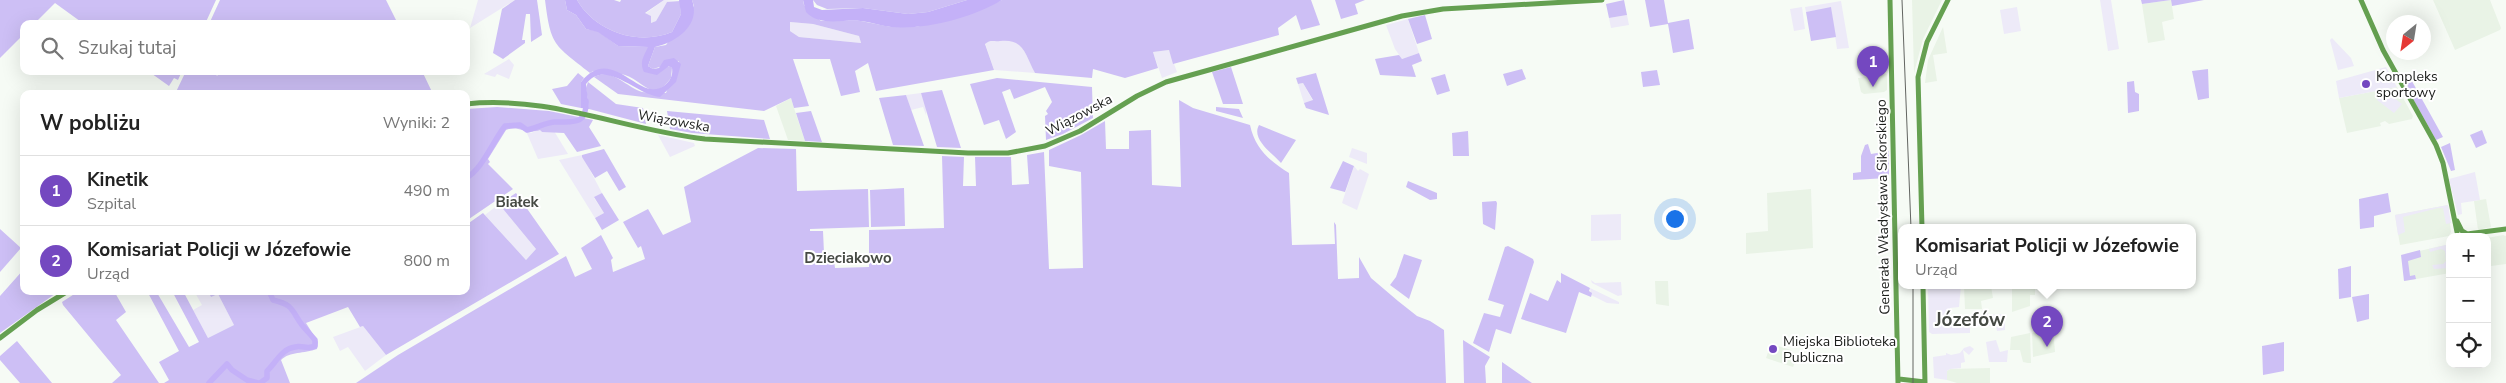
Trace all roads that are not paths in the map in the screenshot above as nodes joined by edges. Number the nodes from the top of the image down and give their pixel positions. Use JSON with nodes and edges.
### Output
{"nodes":[{"id":1,"x":1602,"y":0,"type":"edge"},
{"id":2,"x":1890,"y":0,"type":"edge"},
{"id":3,"x":1948,"y":0,"type":"edge"},
{"id":4,"x":2361,"y":0,"type":"edge"},
{"id":5,"x":470,"y":104,"type":"edge"},
{"id":6,"x":1922,"y":224,"type":"edge"},
{"id":7,"x":2506,"y":229,"type":"edge"},
{"id":8,"x":2463,"y":233,"type":"edge"},
{"id":9,"x":2485,"y":233,"type":"edge"},
{"id":10,"x":1923,"y":289,"type":"edge"},
{"id":11,"x":61,"y":295,"type":"edge"},
{"id":12,"x":0,"y":338,"type":"edge"},
{"id":13,"x":1898,"y":381,"type":"edge"},
{"id":14,"x":1925,"y":382,"type":"edge"}],
"edges":[{"from":1,"to":5,"type":"main road","name":"Wiązowska"},
{"from":2,"to":13,"type":"main road","name":"Generała Władysława Sikorskiego"},
{"from":3,"to":6,"type":"main road"},
{"from":4,"to":8,"type":"main road"},
{"from":7,"to":9,"type":"main road"},
{"from":10,"to":14,"type":"main road"},
{"from":11,"to":12,"type":"main road"},
{"from":13,"to":14,"type":"main road"}]}
